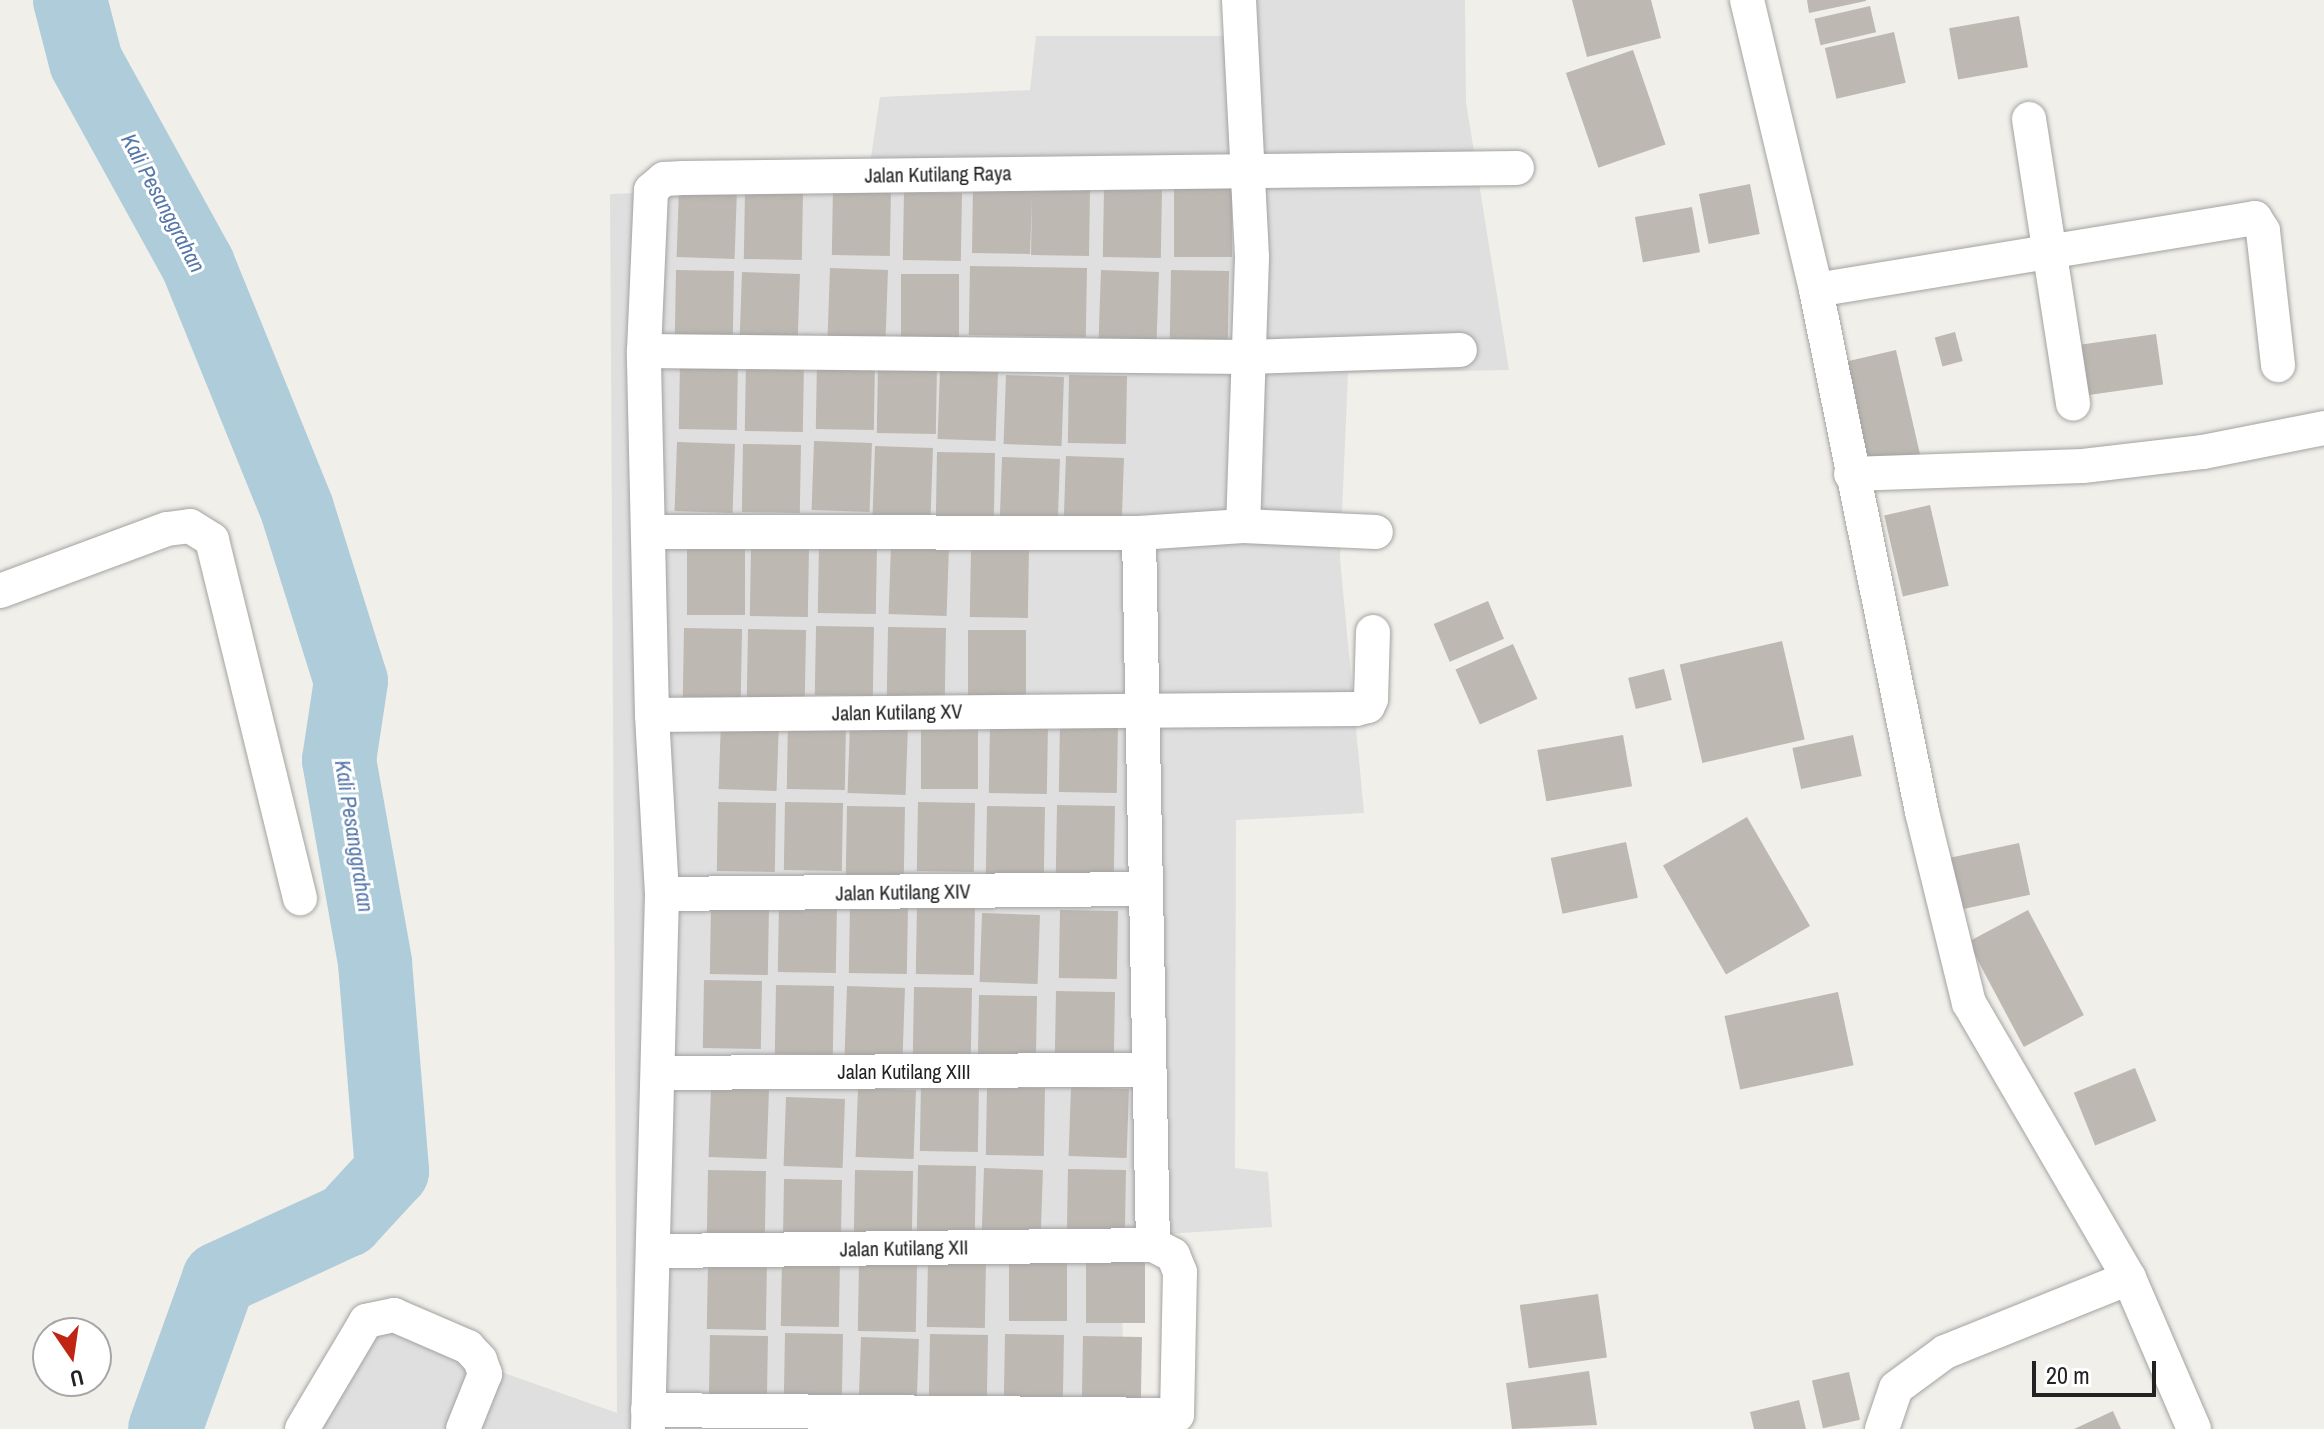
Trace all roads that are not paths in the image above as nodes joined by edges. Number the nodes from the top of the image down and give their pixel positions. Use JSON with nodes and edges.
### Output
{"nodes":[{"id":1,"x":1239,"y":0,"type":"edge"},
{"id":2,"x":1747,"y":0,"type":"edge"},
{"id":3,"x":2029,"y":119,"type":"dead end"},
{"id":4,"x":1517,"y":168,"type":"dead end"},
{"id":5,"x":1249,"y":170,"type":"junction"},
{"id":6,"x":2048,"y":249,"type":"junction"},
{"id":7,"x":1816,"y":290,"type":"junction"},
{"id":8,"x":1460,"y":350,"type":"dead end"},
{"id":9,"x":644,"y":351,"type":"junction"},
{"id":10,"x":1248,"y":357,"type":"junction"},
{"id":11,"x":2278,"y":365,"type":"dead end"},
{"id":12,"x":2073,"y":404,"type":"dead end"},
{"id":13,"x":2324,"y":428,"type":"edge"},
{"id":14,"x":1851,"y":474,"type":"junction"},
{"id":15,"x":1243,"y":526,"type":"junction"},
{"id":16,"x":648,"y":532,"type":"junction"},
{"id":17,"x":1376,"y":532,"type":"dead end"},
{"id":18,"x":1139,"y":533,"type":"junction"},
{"id":19,"x":0,"y":591,"type":"edge"},
{"id":20,"x":1373,"y":632,"type":"dead end"},
{"id":21,"x":1143,"y":710,"type":"junction"},
{"id":22,"x":652,"y":715,"type":"junction"},
{"id":23,"x":1144,"y":889,"type":"junction"},
{"id":24,"x":662,"y":894,"type":"junction"},
{"id":25,"x":300,"y":898,"type":"dead end"},
{"id":26,"x":1147,"y":1070,"type":"junction"},
{"id":27,"x":661,"y":1073,"type":"junction"},
{"id":28,"x":1153,"y":1245,"type":"junction"},
{"id":29,"x":655,"y":1251,"type":"junction"},
{"id":30,"x":2129,"y":1278,"type":"junction"},
{"id":31,"x":648,"y":1420,"type":"edge"},
{"id":32,"x":313,"y":1426,"type":"edge"},
{"id":33,"x":463,"y":1429,"type":"edge"},
{"id":34,"x":1882,"y":1429,"type":"edge"},
{"id":35,"x":2194,"y":1429,"type":"edge"}],
"edges":[{"from":1,"to":5,"type":"street"},
{"from":2,"to":7,"type":"street"},
{"from":3,"to":6,"type":"street"},
{"from":4,"to":5,"type":"street"},
{"from":5,"to":9,"type":"street","name":"Jalan Kutilang Raya"},
{"from":5,"to":10,"type":"street"},
{"from":6,"to":7,"type":"street"},
{"from":6,"to":11,"type":"street"},
{"from":6,"to":12,"type":"street"},
{"from":7,"to":14,"type":"street"},
{"from":8,"to":10,"type":"street"},
{"from":9,"to":10,"type":"street"},
{"from":9,"to":16,"type":"street"},
{"from":10,"to":15,"type":"street"},
{"from":13,"to":14,"type":"street"},
{"from":14,"to":30,"type":"street"},
{"from":15,"to":17,"type":"street"},
{"from":15,"to":18,"type":"street"},
{"from":16,"to":18,"type":"street"},
{"from":16,"to":22,"type":"street"},
{"from":18,"to":21,"type":"street"},
{"from":19,"to":25,"type":"street"},
{"from":20,"to":21,"type":"street","name":"Jalan Kutilang XV"},
{"from":21,"to":22,"type":"street","name":"Jalan Kutilang XV"},
{"from":21,"to":23,"type":"street"},
{"from":22,"to":24,"type":"street"},
{"from":23,"to":24,"type":"street","name":"Jalan Kutilang XIV"},
{"from":23,"to":26,"type":"street"},
{"from":24,"to":27,"type":"street"},
{"from":26,"to":27,"type":"street","name":"Jalan Kutilang XIII"},
{"from":26,"to":28,"type":"street"},
{"from":27,"to":29,"type":"street"},
{"from":28,"to":29,"type":"street","name":"Jalan Kutilang XII"},
{"from":28,"to":31,"type":"street"},
{"from":29,"to":31,"type":"street"},
{"from":30,"to":34,"type":"street"},
{"from":30,"to":35,"type":"street"},
{"from":32,"to":33,"type":"street"}]}
